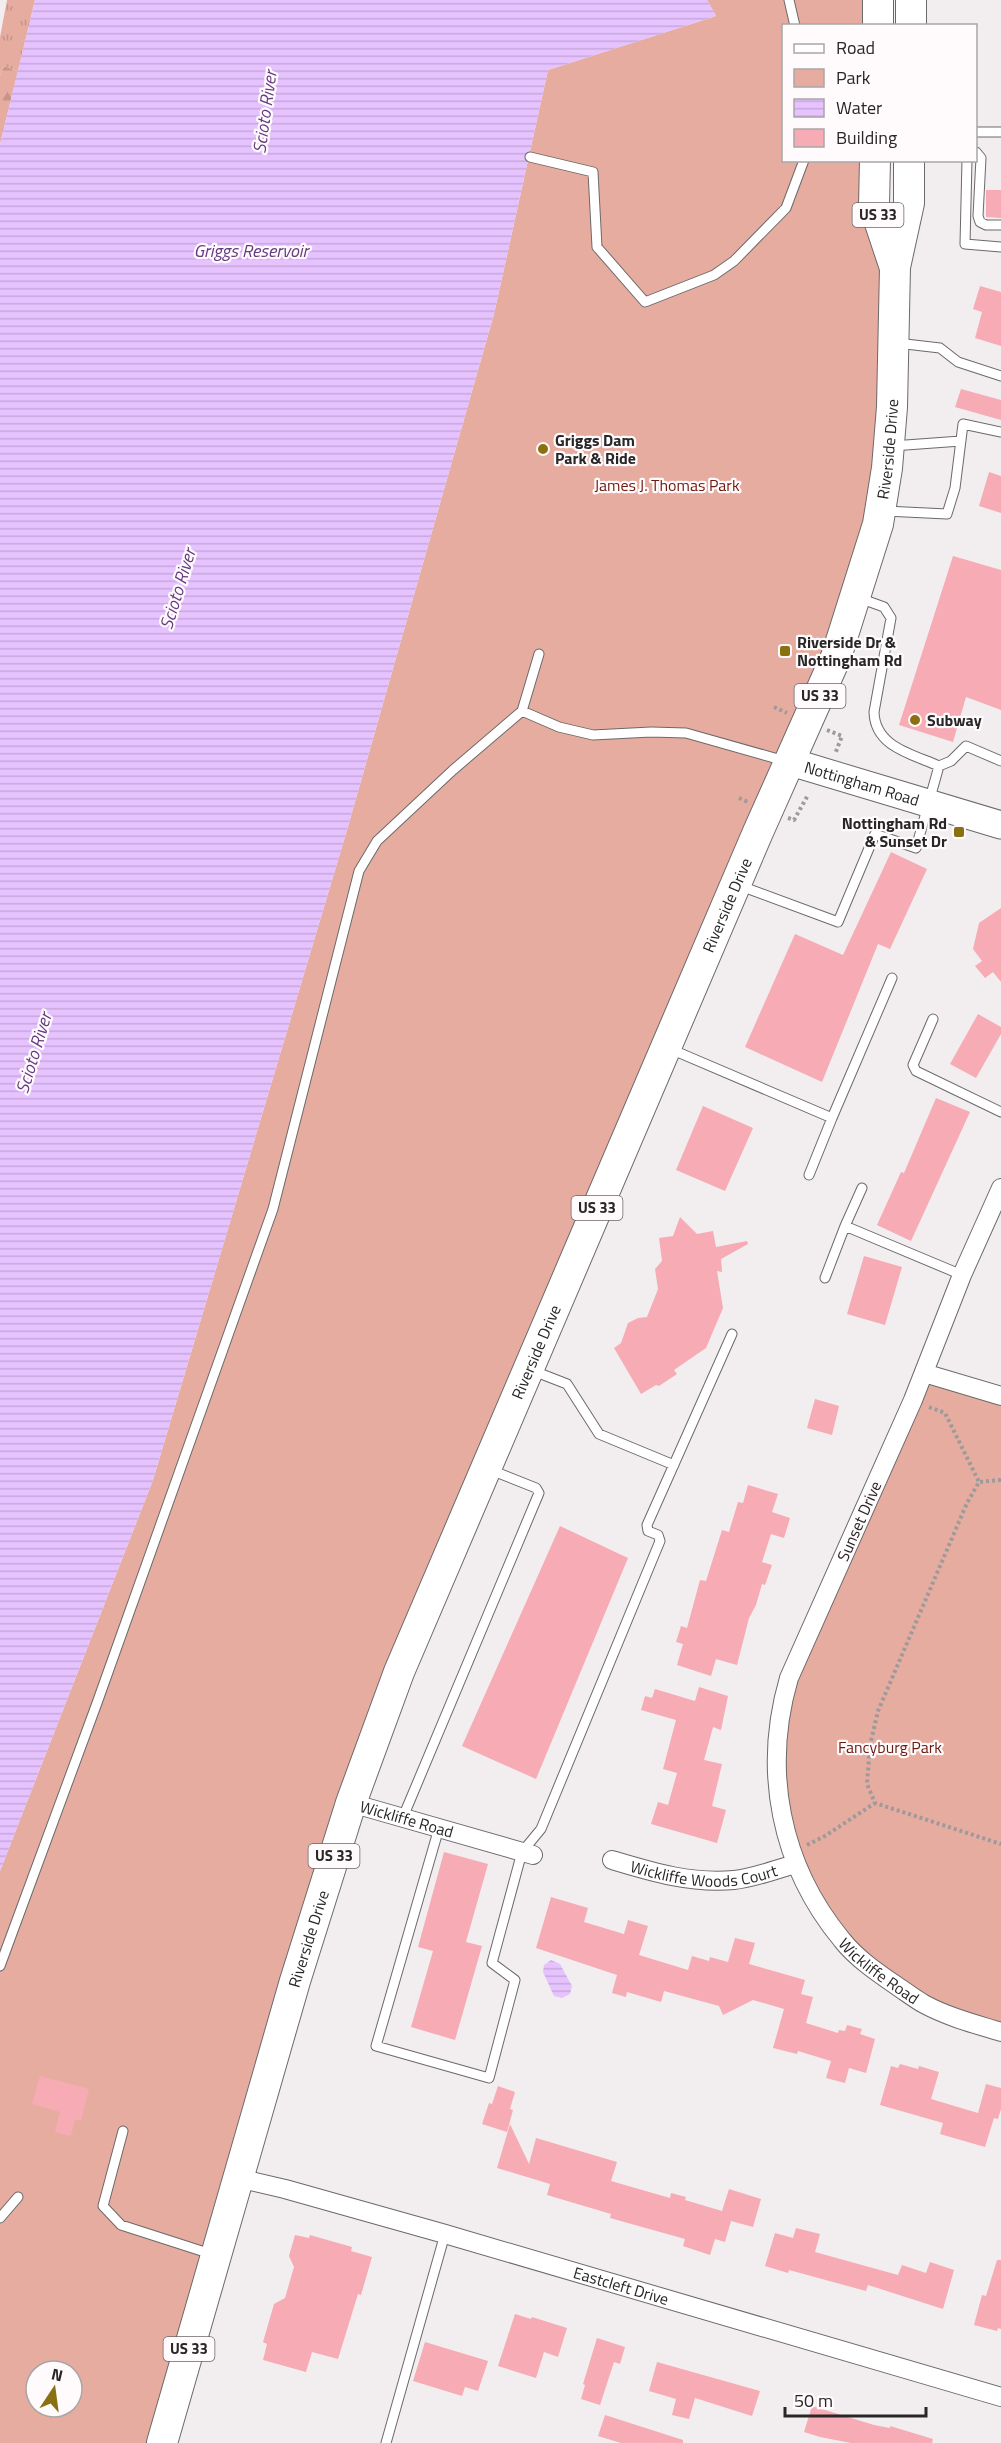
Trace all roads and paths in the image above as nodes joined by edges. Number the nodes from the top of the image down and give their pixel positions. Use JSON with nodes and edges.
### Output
{"nodes":[{"id":1,"x":789,"y":0,"type":"edge"},
{"id":2,"x":878,"y":0,"type":"edge"},
{"id":3,"x":911,"y":0,"type":"edge"},
{"id":4,"x":795,"y":24,"type":"edge"},
{"id":5,"x":878,"y":24,"type":"edge"},
{"id":6,"x":911,"y":24,"type":"edge"},
{"id":7,"x":977,"y":132,"type":"edge"},
{"id":8,"x":1001,"y":132,"type":"edge"},
{"id":9,"x":977,"y":154,"type":"edge"},
{"id":10,"x":530,"y":157,"type":"dead end"},
{"id":11,"x":803,"y":162,"type":"edge"},
{"id":12,"x":875,"y":162,"type":"edge"},
{"id":13,"x":909,"y":162,"type":"edge"},
{"id":14,"x":967,"y":162,"type":"edge"},
{"id":15,"x":1001,"y":225,"type":"edge"},
{"id":16,"x":1001,"y":247,"type":"edge"},
{"id":17,"x":895,"y":267,"type":"junction"},
{"id":18,"x":893,"y":343,"type":"junction"},
{"id":19,"x":1001,"y":376,"type":"edge"},
{"id":20,"x":1001,"y":432,"type":"edge"},
{"id":21,"x":961,"y":441,"type":"junction"},
{"id":22,"x":889,"y":446,"type":"junction"},
{"id":23,"x":880,"y":510,"type":"junction"},
{"id":24,"x":856,"y":597,"type":"junction"},
{"id":25,"x":539,"y":654,"type":"dead end"},
{"id":26,"x":522,"y":711,"type":"junction"},
{"id":27,"x":1001,"y":761,"type":"edge"},
{"id":28,"x":791,"y":762,"type":"junction"},
{"id":29,"x":939,"y":766,"type":"junction"},
{"id":30,"x":928,"y":803,"type":"junction"},
{"id":31,"x":1001,"y":825,"type":"edge"},
{"id":32,"x":736,"y":884,"type":"junction"},
{"id":33,"x":892,"y":978,"type":"dead end"},
{"id":34,"x":933,"y":1019,"type":"dead end"},
{"id":35,"x":666,"y":1047,"type":"junction"},
{"id":36,"x":1001,"y":1112,"type":"edge"},
{"id":37,"x":832,"y":1118,"type":"junction"},
{"id":38,"x":809,"y":1175,"type":"dead end"},
{"id":39,"x":862,"y":1188,"type":"dead end"},
{"id":40,"x":1001,"y":1188,"type":"edge"},
{"id":41,"x":845,"y":1227,"type":"junction"},
{"id":42,"x":962,"y":1275,"type":"junction"},
{"id":43,"x":825,"y":1278,"type":"dead end"},
{"id":44,"x":732,"y":1334,"type":"dead end"},
{"id":45,"x":529,"y":1369,"type":"junction"},
{"id":46,"x":924,"y":1373,"type":"junction"},
{"id":47,"x":1001,"y":1396,"type":"edge"},
{"id":48,"x":922,"y":1404,"type":"dead end"},
{"id":49,"x":674,"y":1465,"type":"junction"},
{"id":50,"x":487,"y":1468,"type":"junction"},
{"id":51,"x":1001,"y":1480,"type":"edge"},
{"id":52,"x":979,"y":1482,"type":"junction"},
{"id":53,"x":351,"y":1803,"type":"junction"},
{"id":54,"x":874,"y":1803,"type":"junction"},
{"id":55,"x":403,"y":1817,"type":"junction"},
{"id":56,"x":439,"y":1828,"type":"junction"},
{"id":57,"x":1001,"y":1844,"type":"edge"},
{"id":58,"x":807,"y":1845,"type":"dead end"},
{"id":59,"x":528,"y":1854,"type":"junction"},
{"id":60,"x":612,"y":1860,"type":"dead end"},
{"id":61,"x":796,"y":1864,"type":"junction"},
{"id":62,"x":0,"y":1966,"type":"edge"},
{"id":63,"x":1001,"y":2032,"type":"edge"},
{"id":64,"x":123,"y":2131,"type":"dead end"},
{"id":65,"x":238,"y":2178,"type":"junction"},
{"id":66,"x":18,"y":2197,"type":"dead end"},
{"id":67,"x":0,"y":2218,"type":"edge"},
{"id":68,"x":445,"y":2234,"type":"junction"},
{"id":69,"x":216,"y":2256,"type":"junction"},
{"id":70,"x":1001,"y":2397,"type":"edge"},
{"id":71,"x":162,"y":2443,"type":"edge"},
{"id":72,"x":386,"y":2443,"type":"edge"}],
"edges":[{"from":1,"to":4,"type":"lane"},
{"from":2,"to":5,"type":"main road"},
{"from":3,"to":6,"type":"main road"},
{"from":7,"to":8,"type":"lane"},
{"from":9,"to":15,"type":"lane"},
{"from":10,"to":11,"type":"lane"},
{"from":12,"to":17,"type":"main road","name":"Riverside Drive","number":"US 33"},
{"from":13,"to":17,"type":"main road","name":"Riverside Drive","number":"US 33"},
{"from":14,"to":16,"type":"lane"},
{"from":17,"to":18,"type":"main road","name":"Riverside Drive","number":"US 33"},
{"from":18,"to":19,"type":"lane"},
{"from":18,"to":22,"type":"main road","name":"Riverside Drive","number":"US 33"},
{"from":20,"to":21,"type":"lane"},
{"from":21,"to":22,"type":"lane"},
{"from":21,"to":23,"type":"lane"},
{"from":22,"to":23,"type":"main road","name":"Riverside Drive","number":"US 33"},
{"from":23,"to":24,"type":"main road","name":"Riverside Drive","number":"US 33"},
{"from":24,"to":28,"type":"main road","name":"Riverside Drive","number":"US 33"},
{"from":24,"to":29,"type":"lane"},
{"from":25,"to":26,"type":"lane"},
{"from":26,"to":28,"type":"lane"},
{"from":26,"to":62,"type":"lane"},
{"from":27,"to":29,"type":"lane"},
{"from":28,"to":30,"type":"street","name":"Nottingham Road"},
{"from":28,"to":32,"type":"main road","name":"Riverside Drive","number":"US 33"},
{"from":29,"to":30,"type":"lane"},
{"from":30,"to":31,"type":"street","name":"Nottingham Road"},
{"from":30,"to":32,"type":"lane"},
{"from":32,"to":35,"type":"main road","name":"Riverside Drive","number":"US 33"},
{"from":33,"to":37,"type":"lane"},
{"from":34,"to":36,"type":"lane"},
{"from":35,"to":37,"type":"lane"},
{"from":35,"to":45,"type":"main road","name":"Riverside Drive","number":"US 33"},
{"from":37,"to":38,"type":"lane"},
{"from":39,"to":41,"type":"lane"},
{"from":40,"to":42,"type":"street","name":"Sunset Drive"},
{"from":41,"to":42,"type":"lane"},
{"from":41,"to":43,"type":"lane"},
{"from":42,"to":46,"type":"street","name":"Sunset Drive"},
{"from":44,"to":49,"type":"lane"},
{"from":45,"to":49,"type":"lane"},
{"from":45,"to":50,"type":"main road","name":"Riverside Drive","number":"US 33"},
{"from":46,"to":47,"type":"street"},
{"from":46,"to":61,"type":"street","name":"Sunset Drive"},
{"from":48,"to":52,"type":"path"},
{"from":49,"to":59,"type":"lane"},
{"from":50,"to":53,"type":"main road","name":"Riverside Drive","number":"US 33"},
{"from":50,"to":55,"type":"lane"},
{"from":51,"to":52,"type":"path"},
{"from":52,"to":54,"type":"path"},
{"from":53,"to":55,"type":"street","name":"Wickliffe Road"},
{"from":53,"to":65,"type":"main road","name":"Riverside Drive","number":"US 33"},
{"from":54,"to":57,"type":"path"},
{"from":54,"to":58,"type":"path"},
{"from":55,"to":56,"type":"street","name":"Wickliffe Road"},
{"from":56,"to":59,"type":"street","name":"Wickliffe Road"},
{"from":56,"to":59,"type":"lane"},
{"from":60,"to":61,"type":"street","name":"Wickliffe Woods Court"},
{"from":61,"to":63,"type":"street","name":"Wickliffe Road"},
{"from":64,"to":69,"type":"lane"},
{"from":65,"to":68,"type":"street","name":"Eastcleft Drive"},
{"from":65,"to":69,"type":"main road","name":"Riverside Drive","number":"US 33"},
{"from":66,"to":67,"type":"lane"},
{"from":68,"to":70,"type":"street","name":"Eastcleft Drive"},
{"from":68,"to":72,"type":"lane"},
{"from":69,"to":71,"type":"main road","name":"Riverside Drive","number":"US 33"}]}
